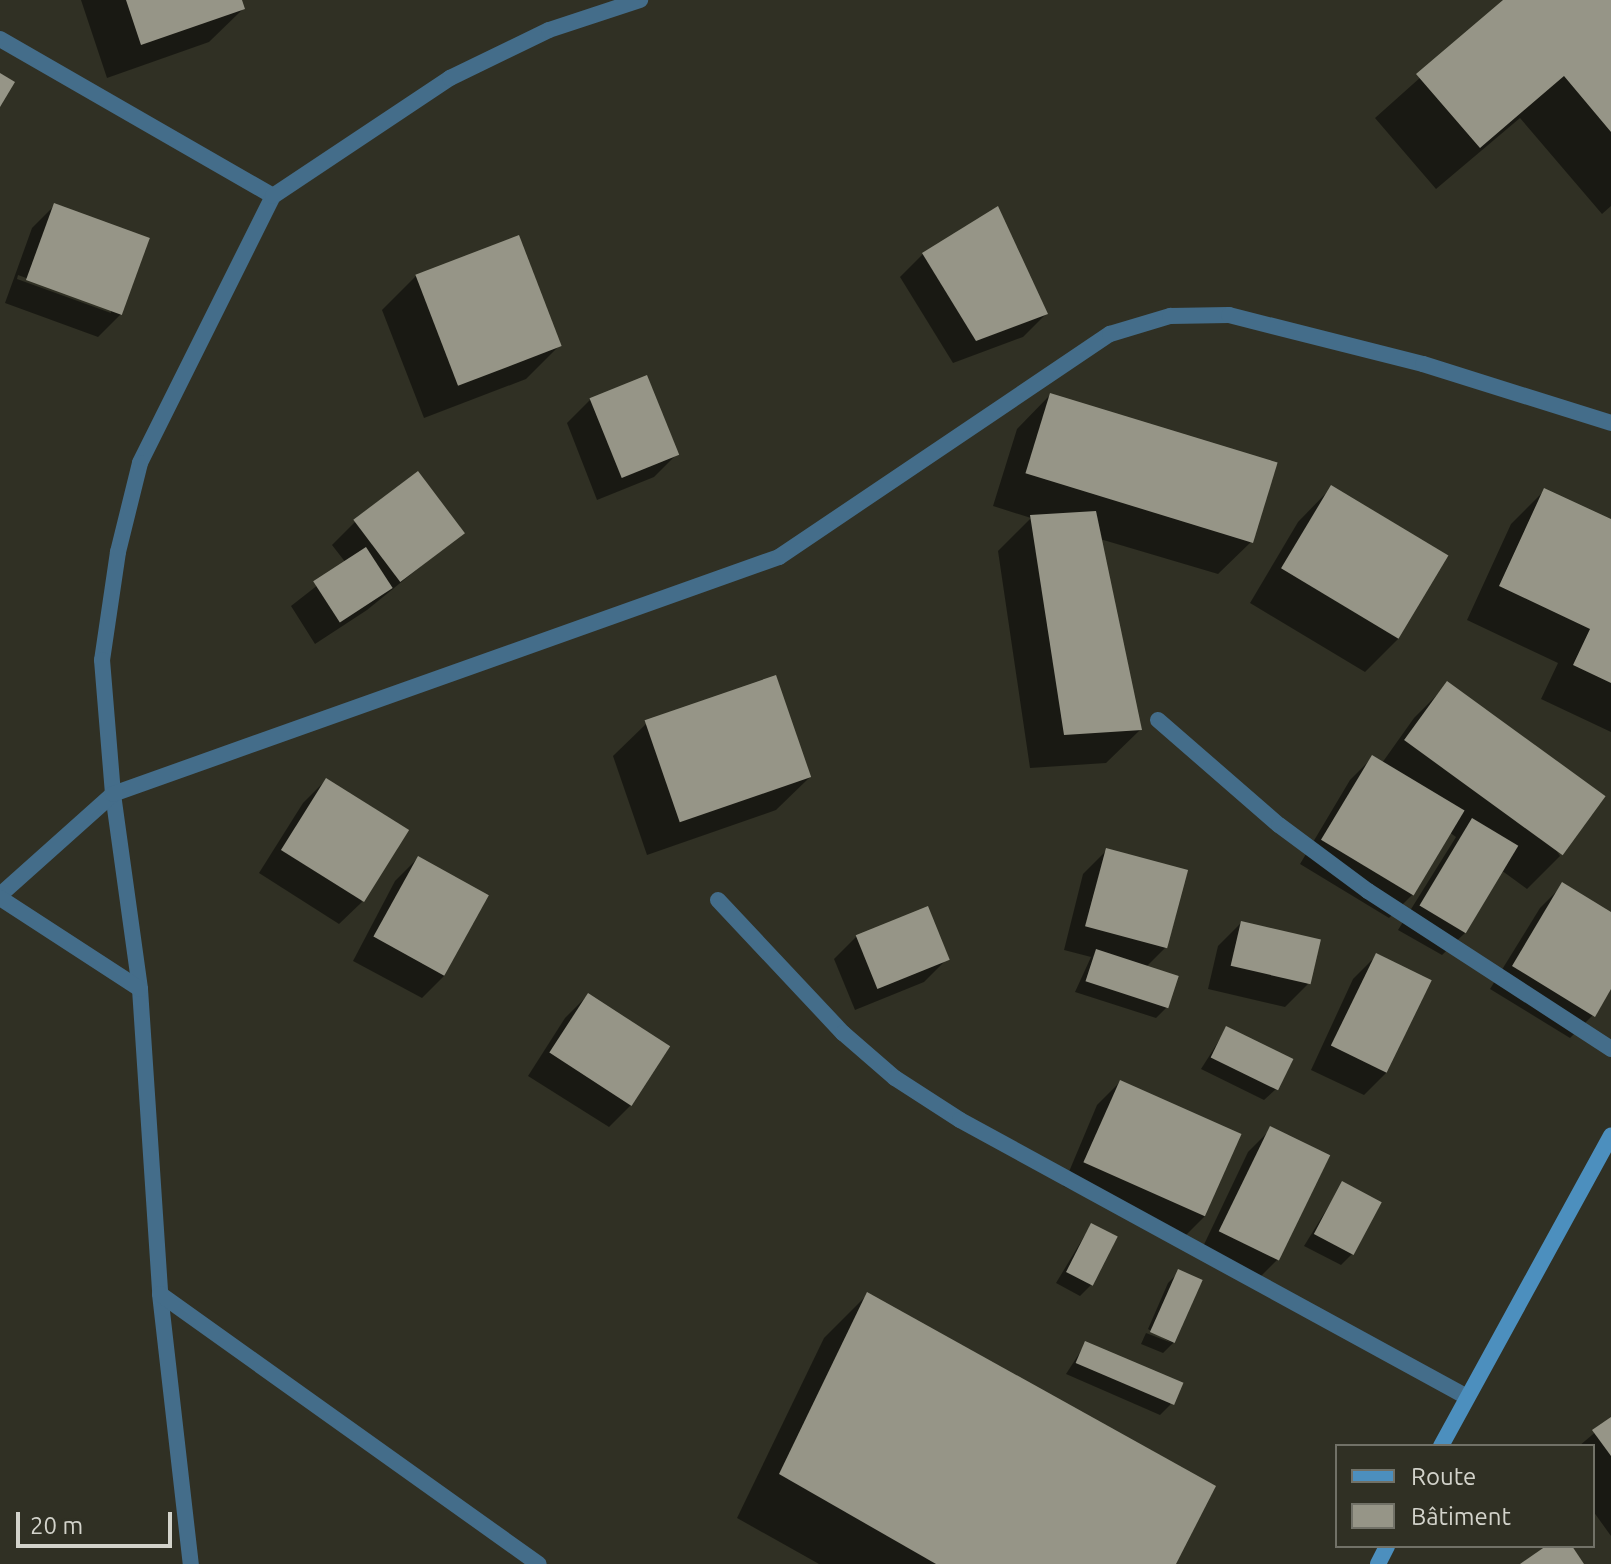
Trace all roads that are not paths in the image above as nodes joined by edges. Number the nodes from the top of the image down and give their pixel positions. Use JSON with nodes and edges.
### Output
{"nodes":[{"id":1,"x":640,"y":0,"type":"edge"},
{"id":2,"x":0,"y":39,"type":"edge"},
{"id":3,"x":273,"y":196,"type":"junction"},
{"id":4,"x":1611,"y":423,"type":"edge"},
{"id":5,"x":1158,"y":720,"type":"dead end"},
{"id":6,"x":113,"y":794,"type":"junction"},
{"id":7,"x":0,"y":896,"type":"edge"},
{"id":8,"x":718,"y":900,"type":"dead end"},
{"id":9,"x":140,"y":989,"type":"junction"},
{"id":10,"x":1611,"y":1049,"type":"edge"},
{"id":11,"x":1611,"y":1135,"type":"edge"},
{"id":12,"x":160,"y":1294,"type":"junction"},
{"id":13,"x":1467,"y":1397,"type":"junction"},
{"id":14,"x":1442,"y":1444,"type":"edge"},
{"id":15,"x":191,"y":1564,"type":"edge"},
{"id":16,"x":539,"y":1564,"type":"edge"}],
"edges":[{"from":1,"to":3,"type":"street"},
{"from":2,"to":3,"type":"street"},
{"from":3,"to":6,"type":"street"},
{"from":4,"to":6,"type":"street"},
{"from":5,"to":10,"type":"street"},
{"from":6,"to":7,"type":"street"},
{"from":6,"to":9,"type":"street"},
{"from":7,"to":9,"type":"street"},
{"from":8,"to":13,"type":"street"},
{"from":9,"to":12,"type":"street"},
{"from":11,"to":13,"type":"street"},
{"from":12,"to":15,"type":"street"},
{"from":12,"to":16,"type":"street"},
{"from":13,"to":14,"type":"street"}]}
